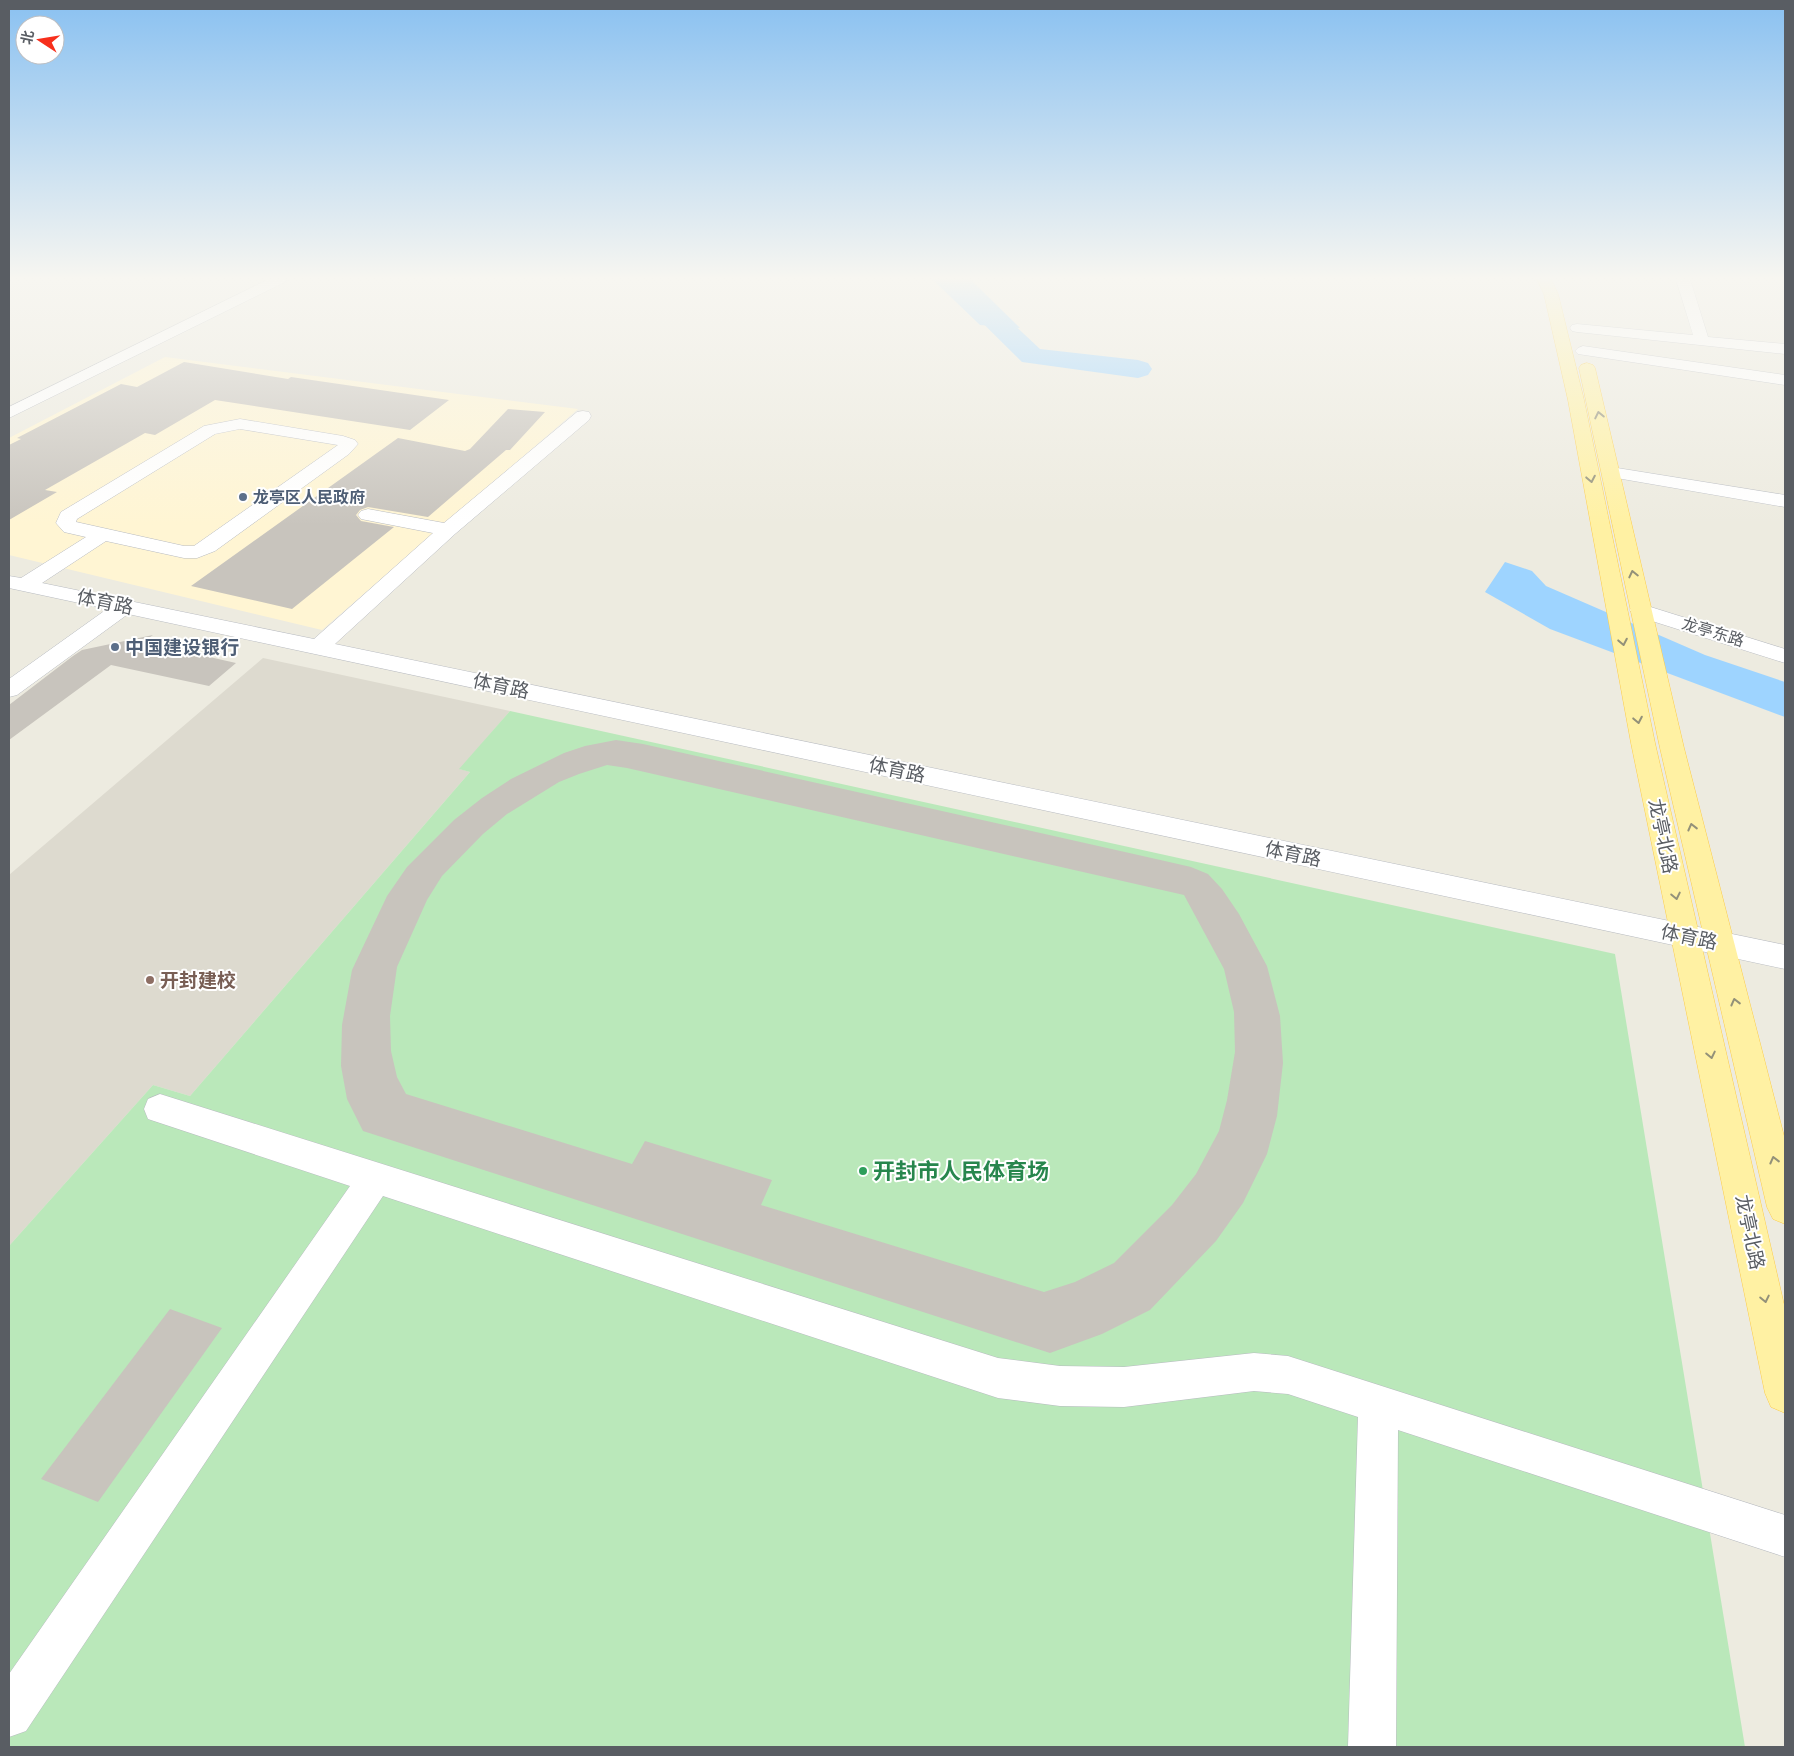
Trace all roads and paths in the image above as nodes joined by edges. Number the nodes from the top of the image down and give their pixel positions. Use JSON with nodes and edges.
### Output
{"nodes":[{"id":1,"x":114,"y":361,"type":"edge"},
{"id":2,"x":1567,"y":361,"type":"edge"},
{"id":3,"x":1585,"y":361,"type":"edge"},
{"id":4,"x":1652,"y":361,"type":"edge"},
{"id":5,"x":1785,"y":380,"type":"edge"},
{"id":6,"x":9,"y":413,"type":"edge"},
{"id":7,"x":583,"y":416,"type":"dead end"},
{"id":8,"x":1611,"y":472,"type":"junction"},
{"id":9,"x":1785,"y":501,"type":"edge"},
{"id":10,"x":368,"y":514,"type":"dead end"},
{"id":11,"x":448,"y":530,"type":"junction"},
{"id":12,"x":103,"y":535,"type":"junction"},
{"id":13,"x":16,"y":584,"type":"edge"},
{"id":14,"x":125,"y":606,"type":"junction"},
{"id":15,"x":1643,"y":616,"type":"junction"},
{"id":16,"x":1700,"y":628,"type":"junction"},
{"id":17,"x":1785,"y":635,"type":"edge"},
{"id":18,"x":317,"y":648,"type":"junction"},
{"id":19,"x":1785,"y":656,"type":"edge"},
{"id":20,"x":1643,"y":676,"type":"junction"},
{"id":21,"x":9,"y":690,"type":"edge"},
{"id":22,"x":1685,"y":936,"type":"junction"},
{"id":23,"x":1720,"y":944,"type":"junction"},
{"id":24,"x":1785,"y":957,"type":"edge"},
{"id":25,"x":160,"y":1109,"type":"dead end"},
{"id":26,"x":375,"y":1178,"type":"junction"},
{"id":27,"x":1785,"y":1208,"type":"edge"},
{"id":28,"x":1785,"y":1393,"type":"edge"},
{"id":29,"x":1378,"y":1404,"type":"junction"},
{"id":30,"x":1785,"y":1536,"type":"edge"},
{"id":31,"x":9,"y":1714,"type":"edge"},
{"id":32,"x":1372,"y":1747,"type":"edge"}],
"edges":[{"from":1,"to":6,"type":"street"},
{"from":2,"to":20,"type":"main road","name":"龙亭北路","one_way":true},
{"from":8,"to":3,"type":"main road","name":"龙亭北路","one_way":true},
{"from":4,"to":5,"type":"street"},
{"from":7,"to":11,"type":"street"},
{"from":8,"to":9,"type":"street"},
{"from":15,"to":8,"type":"main road","name":"龙亭北路","one_way":true},
{"from":10,"to":11,"type":"street"},
{"from":11,"to":18,"type":"street"},
{"from":12,"to":12,"type":"street"},
{"from":12,"to":13,"type":"street"},
{"from":13,"to":14,"type":"street","name":"体育路"},
{"from":14,"to":18,"type":"street","name":"体育路"},
{"from":14,"to":21,"type":"street"},
{"from":15,"to":16,"type":"street","name":"龙亭东路"},
{"from":15,"to":20,"type":"main road","name":"龙亭北路"},
{"from":16,"to":17,"type":"street"},
{"from":16,"to":19,"type":"street","name":"龙亭东路"},
{"from":18,"to":22,"type":"street","name":"体育路"},
{"from":20,"to":22,"type":"main road","name":"龙亭北路","one_way":true},
{"from":23,"to":20,"type":"main road","name":"龙亭北路","one_way":true},
{"from":22,"to":23,"type":"street","name":"体育路"},
{"from":22,"to":28,"type":"main road","name":"龙亭北路","one_way":true},
{"from":23,"to":24,"type":"street","name":"体育路"},
{"from":27,"to":23,"type":"main road","name":"龙亭北路","one_way":true},
{"from":25,"to":26,"type":"street"},
{"from":26,"to":29,"type":"street"},
{"from":26,"to":31,"type":"street"},
{"from":29,"to":30,"type":"street"},
{"from":29,"to":32,"type":"street"}]}
